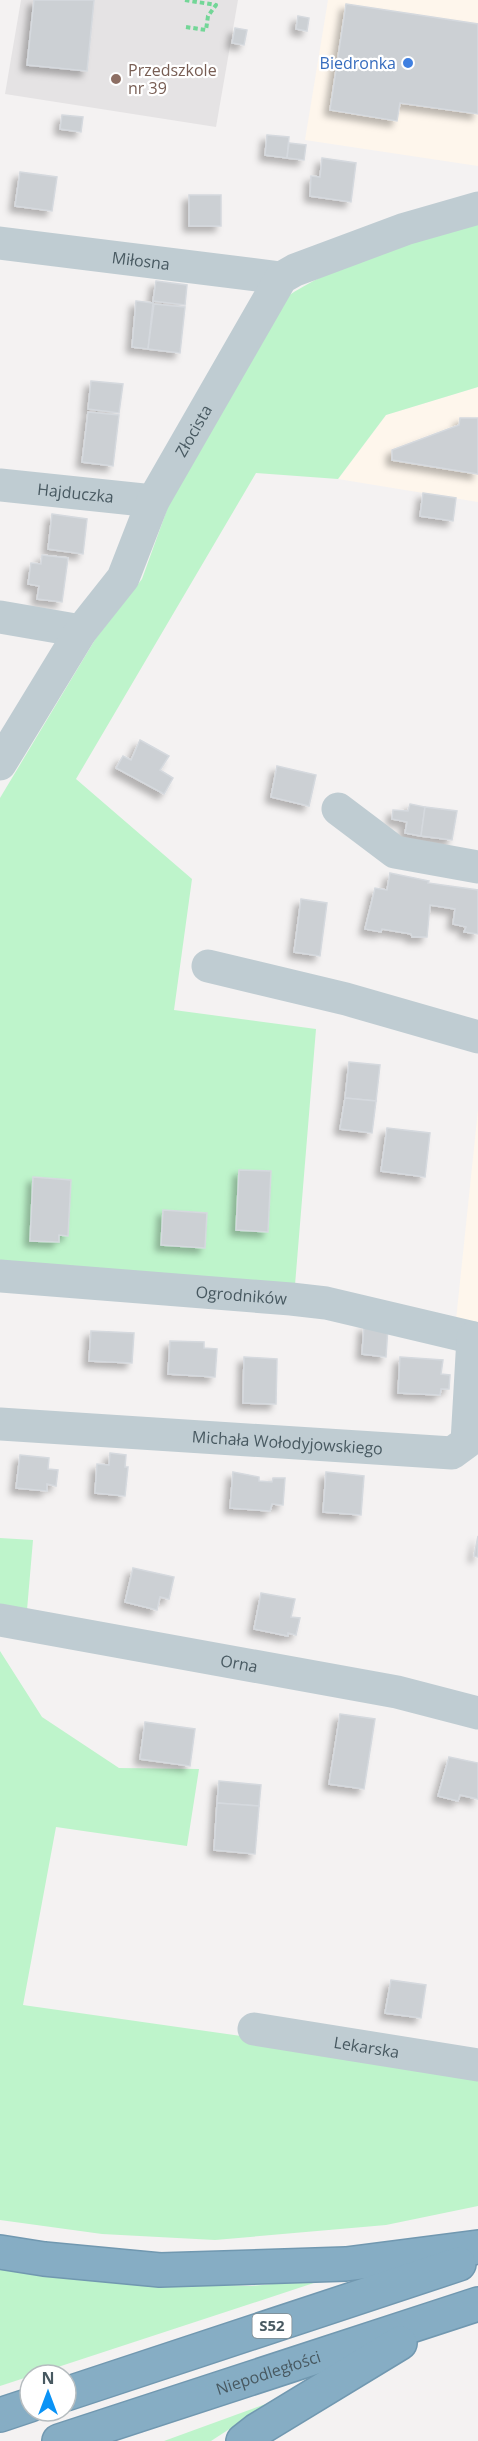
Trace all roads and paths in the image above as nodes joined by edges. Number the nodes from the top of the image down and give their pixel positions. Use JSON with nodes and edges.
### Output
{"nodes":[{"id":1,"x":185,"y":0,"type":"edge"},
{"id":2,"x":186,"y":27,"type":"dead end"},
{"id":3,"x":478,"y":208,"type":"edge"},
{"id":4,"x":0,"y":243,"type":"edge"},
{"id":5,"x":281,"y":278,"type":"junction"},
{"id":6,"x":0,"y":485,"type":"edge"},
{"id":7,"x":153,"y":501,"type":"junction"},
{"id":8,"x":0,"y":617,"type":"edge"},
{"id":9,"x":81,"y":631,"type":"junction"},
{"id":10,"x":0,"y":764,"type":"edge"},
{"id":11,"x":338,"y":809,"type":"dead end"},
{"id":12,"x":478,"y":867,"type":"edge"},
{"id":13,"x":208,"y":966,"type":"dead end"},
{"id":14,"x":478,"y":1037,"type":"edge"},
{"id":15,"x":0,"y":1276,"type":"edge"},
{"id":16,"x":475,"y":1338,"type":"edge"},
{"id":17,"x":0,"y":1424,"type":"edge"},
{"id":18,"x":0,"y":1620,"type":"edge"},
{"id":19,"x":478,"y":1713,"type":"edge"},
{"id":20,"x":254,"y":2029,"type":"dead end"},
{"id":21,"x":478,"y":2065,"type":"edge"},
{"id":22,"x":478,"y":2247,"type":"edge"},
{"id":23,"x":0,"y":2252,"type":"edge"},
{"id":24,"x":478,"y":2258,"type":"edge"},
{"id":25,"x":466,"y":2308,"type":"edge"},
{"id":26,"x":78,"y":2390,"type":"edge"},
{"id":27,"x":18,"y":2409,"type":"edge"},
{"id":28,"x":0,"y":2415,"type":"edge"},
{"id":29,"x":59,"y":2441,"type":"edge"},
{"id":30,"x":243,"y":2441,"type":"edge"}],
"edges":[{"from":1,"to":2,"type":"path"},
{"from":3,"to":5,"type":"street"},
{"from":4,"to":5,"type":"street","name":"Miłosna"},
{"from":5,"to":7,"type":"street","name":"Złocista"},
{"from":6,"to":7,"type":"street","name":"Hajduczka"},
{"from":7,"to":9,"type":"street","name":"Złocista"},
{"from":8,"to":9,"type":"street"},
{"from":9,"to":10,"type":"street","name":"Złocista"},
{"from":11,"to":12,"type":"street"},
{"from":13,"to":14,"type":"street"},
{"from":15,"to":16,"type":"street","name":"Ogrodników"},
{"from":16,"to":17,"type":"street","name":"Michała Wołodyjowskiego"},
{"from":18,"to":19,"type":"street","name":"Orna"},
{"from":20,"to":21,"type":"street","name":"Lekarska"},
{"from":22,"to":23,"type":"highway"},
{"from":24,"to":26,"type":"highway","number":"S52"},
{"from":25,"to":29,"type":"highway","name":"Niepodległości"},
{"from":25,"to":30,"type":"highway"},
{"from":27,"to":28,"type":"highway"}]}
